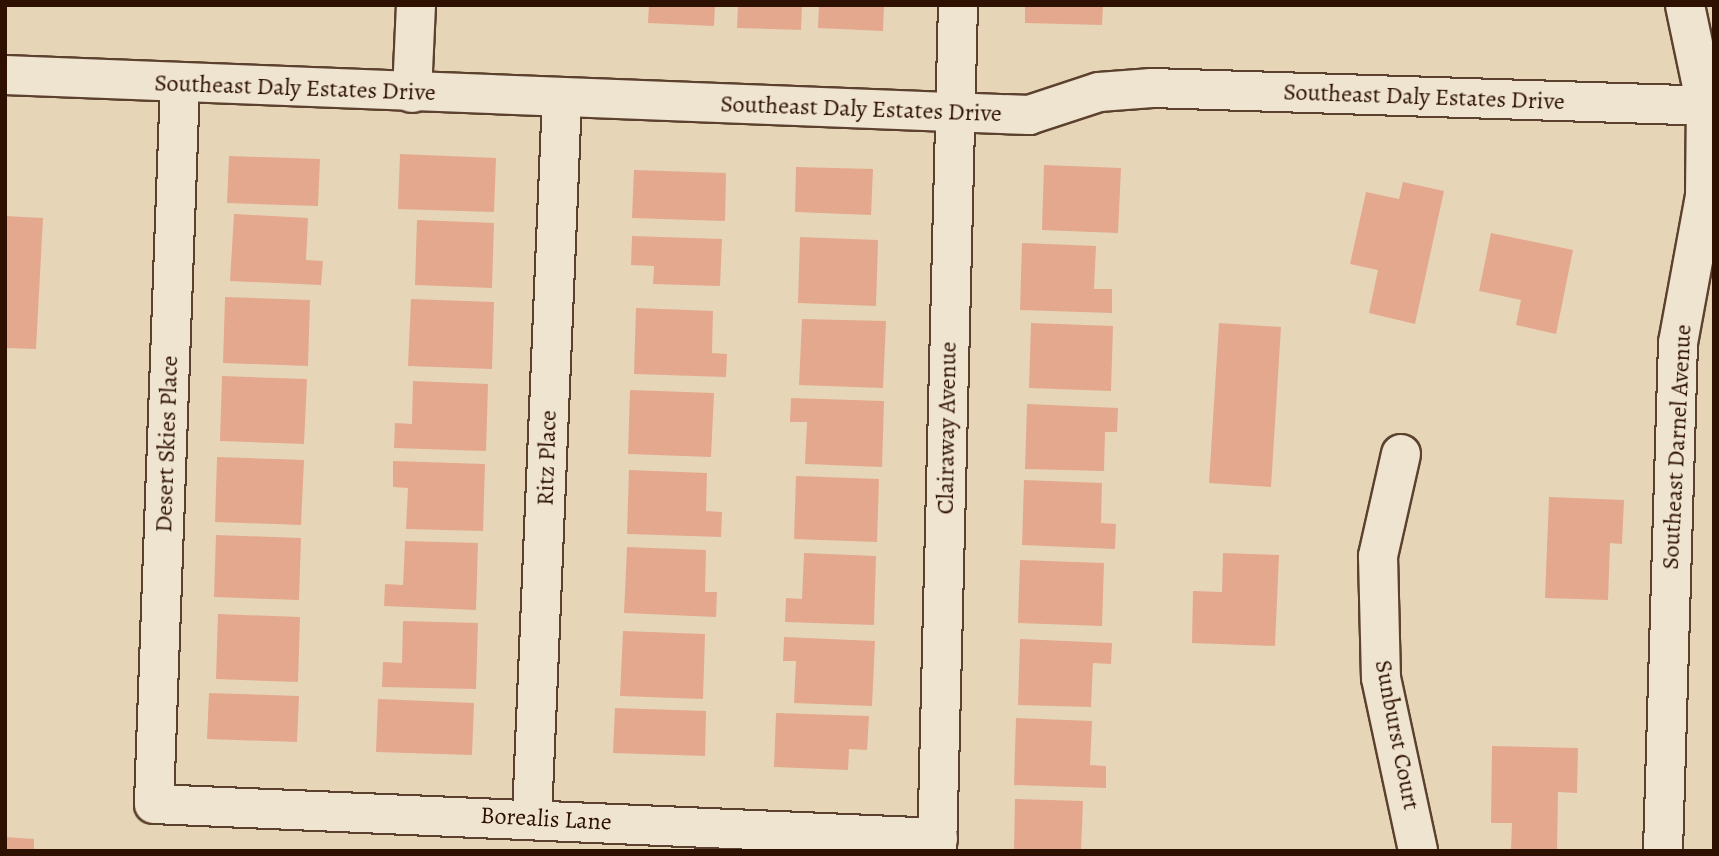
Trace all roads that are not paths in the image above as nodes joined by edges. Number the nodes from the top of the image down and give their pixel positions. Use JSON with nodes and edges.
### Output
{"nodes":[{"id":1,"x":416,"y":5,"type":"edge"},
{"id":2,"x":958,"y":5,"type":"edge"},
{"id":3,"x":1685,"y":5,"type":"edge"},
{"id":4,"x":5,"y":75,"type":"edge"},
{"id":5,"x":180,"y":83,"type":"junction"},
{"id":6,"x":412,"y":93,"type":"junction"},
{"id":7,"x":562,"y":99,"type":"junction"},
{"id":8,"x":1710,"y":106,"type":"edge"},
{"id":9,"x":954,"y":112,"type":"junction"},
{"id":10,"x":1401,"y":454,"type":"dead end"},
{"id":11,"x":154,"y":804,"type":"joint"},
{"id":12,"x":532,"y":817,"type":"junction"},
{"id":13,"x":937,"y":845,"type":"edge"},
{"id":14,"x":1418,"y":851,"type":"edge"},
{"id":15,"x":1663,"y":851,"type":"edge"}],
"edges":[{"from":1,"to":6,"type":"street"},
{"from":2,"to":9,"type":"street","name":"Clairaway Avenue"},
{"from":3,"to":8,"type":"street","name":"Southeast Darnel Avenue"},
{"from":4,"to":5,"type":"street","name":"Southeast Daly Estates Drive"},
{"from":5,"to":6,"type":"street","name":"Southeast Daly Estates Drive"},
{"from":5,"to":11,"type":"street","name":"Desert Skies Place"},
{"from":6,"to":7,"type":"street","name":"Southeast Daly Estates Drive"},
{"from":7,"to":9,"type":"street","name":"Southeast Daly Estates Drive"},
{"from":7,"to":12,"type":"street","name":"Ritz Place"},
{"from":8,"to":9,"type":"street","name":"Southeast Daly Estates Drive"},
{"from":8,"to":15,"type":"street","name":"Southeast Darnel Avenue"},
{"from":9,"to":13,"type":"street","name":"Clairaway Avenue"},
{"from":10,"to":14,"type":"street","name":"Sunburst Court"},
{"from":11,"to":12,"type":"street","name":"Borealis Lane"},
{"from":12,"to":13,"type":"street","name":"Borealis Lane"}]}
